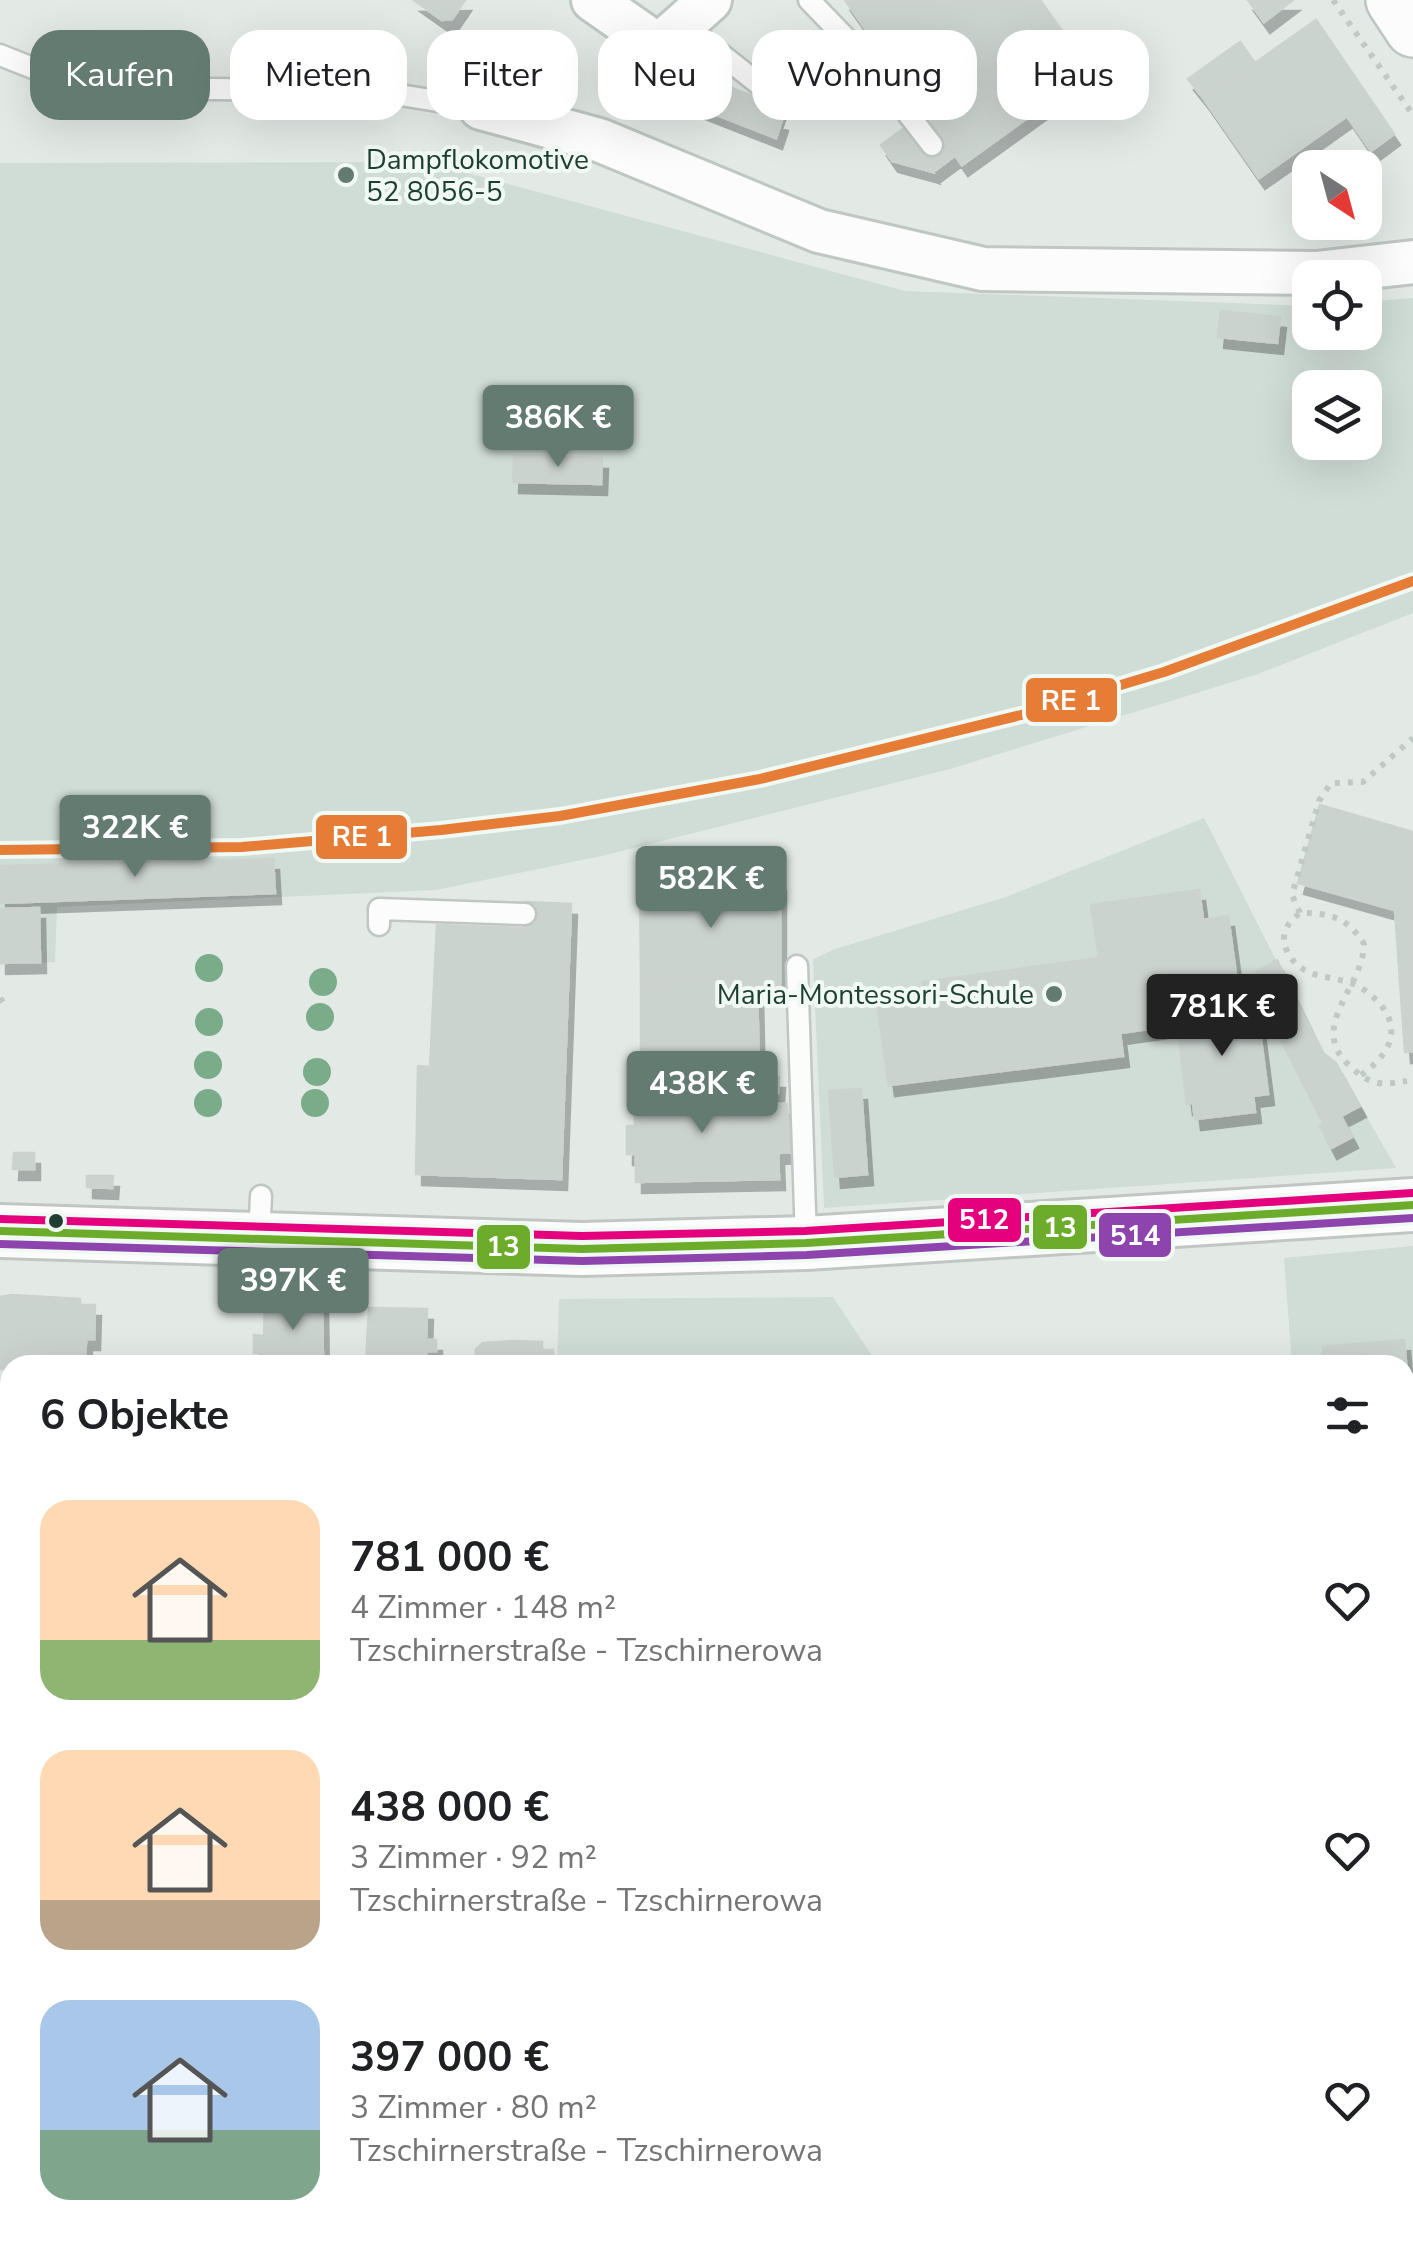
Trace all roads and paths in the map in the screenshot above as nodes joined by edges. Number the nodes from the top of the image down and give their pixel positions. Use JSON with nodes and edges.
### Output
{"nodes":[{"id":1,"x":593,"y":0,"type":"edge"},
{"id":2,"x":809,"y":0,"type":"edge"},
{"id":3,"x":1394,"y":0,"type":"edge"},
{"id":4,"x":682,"y":22,"type":"edge"},
{"id":5,"x":1413,"y":29,"type":"edge"},
{"id":6,"x":0,"y":55,"type":"edge"},
{"id":7,"x":752,"y":78,"type":"edge"},
{"id":8,"x":427,"y":99,"type":"edge"},
{"id":9,"x":525,"y":120,"type":"edge"},
{"id":10,"x":932,"y":146,"type":"dead end"},
{"id":11,"x":1413,"y":262,"type":"edge"},
{"id":12,"x":1413,"y":738,"type":"edge"},
{"id":13,"x":1300,"y":913,"type":"junction"},
{"id":14,"x":525,"y":914,"type":"dead end"},
{"id":15,"x":379,"y":925,"type":"dead end"},
{"id":16,"x":797,"y":966,"type":"dead end"},
{"id":17,"x":1352,"y":984,"type":"junction"},
{"id":18,"x":1362,"y":1075,"type":"junction"},
{"id":19,"x":1407,"y":1081,"type":"dead end"},
{"id":20,"x":1413,"y":1204,"type":"edge"},
{"id":21,"x":0,"y":1230,"type":"edge"},
{"id":22,"x":806,"y":1243,"type":"junction"}],
"edges":[{"from":1,"to":4,"type":"street"},
{"from":2,"to":10,"type":"lane"},
{"from":3,"to":5,"type":"main road"},
{"from":4,"to":7,"type":"lane"},
{"from":6,"to":8,"type":"lane"},
{"from":9,"to":11,"type":"street"},
{"from":12,"to":13,"type":"path"},
{"from":13,"to":17,"type":"path"},
{"from":13,"to":17,"type":"path"},
{"from":14,"to":15,"type":"lane"},
{"from":16,"to":22,"type":"lane"},
{"from":17,"to":18,"type":"path"},
{"from":17,"to":18,"type":"path"},
{"from":18,"to":19,"type":"path"},
{"from":20,"to":22,"type":"street"},
{"from":21,"to":22,"type":"street"}]}
